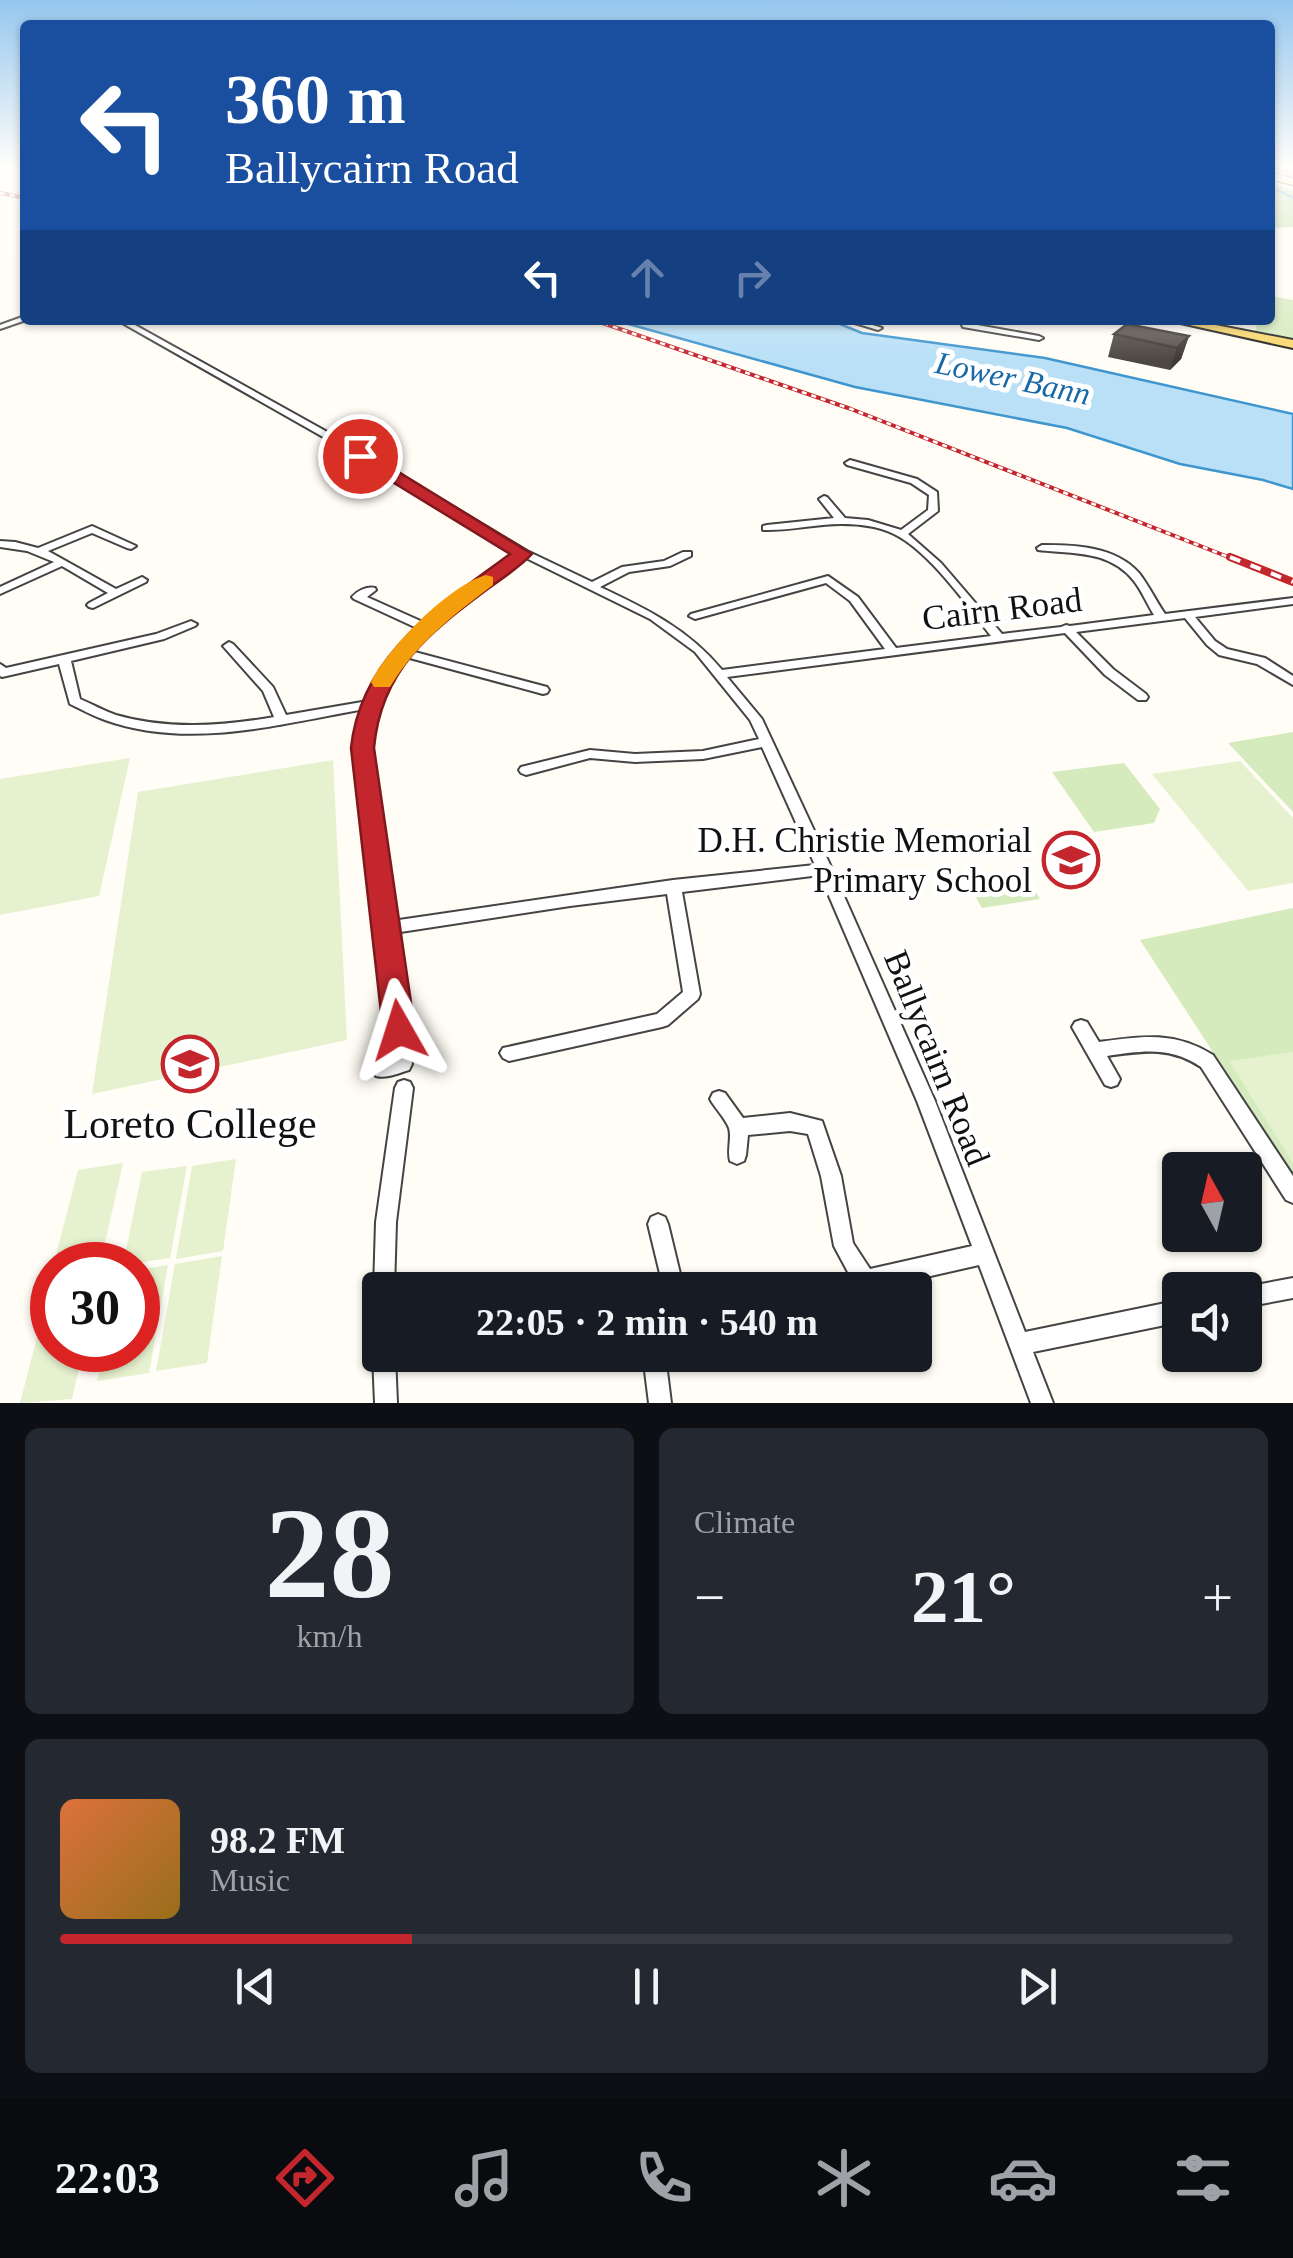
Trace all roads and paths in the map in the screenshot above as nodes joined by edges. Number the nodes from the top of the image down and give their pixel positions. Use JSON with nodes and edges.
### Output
{"nodes":[{"id":1,"x":130,"y":325,"type":"edge"},
{"id":2,"x":867,"y":325,"type":"edge"},
{"id":3,"x":966,"y":325,"type":"dead end"},
{"id":4,"x":1032,"y":325,"type":"edge"},
{"id":5,"x":1198,"y":325,"type":"edge"},
{"id":6,"x":878,"y":328,"type":"dead end"},
{"id":7,"x":1025,"y":335,"type":"junction"},
{"id":8,"x":1040,"y":338,"type":"dead end"},
{"id":9,"x":1293,"y":344,"type":"edge"},
{"id":10,"x":850,"y":463,"type":"dead end"},
{"id":11,"x":824,"y":499,"type":"dead end"},
{"id":12,"x":842,"y":520,"type":"junction"},
{"id":13,"x":768,"y":528,"type":"dead end"},
{"id":14,"x":140,"y":534,"type":"dead end"},
{"id":15,"x":902,"y":534,"type":"junction"},
{"id":16,"x":0,"y":544,"type":"edge"},
{"id":17,"x":1042,"y":548,"type":"dead end"},
{"id":18,"x":39,"y":551,"type":"junction"},
{"id":19,"x":523,"y":554,"type":"junction"},
{"id":20,"x":687,"y":554,"type":"dead end"},
{"id":21,"x":60,"y":563,"type":"junction"},
{"id":22,"x":142,"y":580,"type":"dead end"},
{"id":23,"x":591,"y":587,"type":"junction"},
{"id":24,"x":371,"y":590,"type":"dead end"},
{"id":25,"x":0,"y":592,"type":"edge"},
{"id":26,"x":116,"y":593,"type":"junction"},
{"id":27,"x":1293,"y":602,"type":"edge"},
{"id":28,"x":93,"y":605,"type":"dead end"},
{"id":29,"x":1188,"y":615,"type":"junction"},
{"id":30,"x":695,"y":616,"type":"dead end"},
{"id":31,"x":1162,"y":618,"type":"junction"},
{"id":32,"x":191,"y":624,"type":"dead end"},
{"id":33,"x":424,"y":627,"type":"junction"},
{"id":34,"x":1066,"y":628,"type":"junction"},
{"id":35,"x":998,"y":637,"type":"junction"},
{"id":36,"x":229,"y":646,"type":"dead end"},
{"id":37,"x":892,"y":651,"type":"junction"},
{"id":38,"x":400,"y":652,"type":"junction"},
{"id":39,"x":64,"y":658,"type":"junction"},
{"id":40,"x":0,"y":668,"type":"edge"},
{"id":41,"x":719,"y":674,"type":"junction"},
{"id":42,"x":1293,"y":681,"type":"edge"},
{"id":43,"x":542,"y":690,"type":"dead end"},
{"id":44,"x":1142,"y":697,"type":"dead end"},
{"id":45,"x":372,"y":704,"type":"junction"},
{"id":46,"x":281,"y":719,"type":"junction"},
{"id":47,"x":766,"y":742,"type":"junction"},
{"id":48,"x":526,"y":770,"type":"dead end"},
{"id":49,"x":825,"y":868,"type":"junction"},
{"id":50,"x":674,"y":886,"type":"junction"},
{"id":51,"x":388,"y":928,"type":"junction"},
{"id":52,"x":1081,"y":1027,"type":"dead end"},
{"id":53,"x":1094,"y":1050,"type":"junction"},
{"id":54,"x":509,"y":1053,"type":"dead end"},
{"id":55,"x":382,"y":1070,"type":"dead end"},
{"id":56,"x":1110,"y":1079,"type":"dead end"},
{"id":57,"x":404,"y":1088,"type":"dead end"},
{"id":58,"x":719,"y":1099,"type":"dead end"},
{"id":59,"x":739,"y":1126,"type":"junction"},
{"id":60,"x":737,"y":1155,"type":"dead end"},
{"id":61,"x":1293,"y":1193,"type":"edge"},
{"id":62,"x":658,"y":1224,"type":"dead end"},
{"id":63,"x":982,"y":1254,"type":"junction"},
{"id":64,"x":385,"y":1272,"type":"edge"},
{"id":65,"x":670,"y":1272,"type":"edge"},
{"id":66,"x":860,"y":1272,"type":"edge"},
{"id":67,"x":901,"y":1272,"type":"edge"},
{"id":68,"x":1293,"y":1288,"type":"edge"},
{"id":69,"x":1262,"y":1294,"type":"edge"},
{"id":70,"x":1162,"y":1315,"type":"edge"},
{"id":71,"x":1018,"y":1344,"type":"junction"},
{"id":72,"x":385,"y":1372,"type":"edge"},
{"id":73,"x":656,"y":1372,"type":"edge"},
{"id":74,"x":386,"y":1403,"type":"edge"},
{"id":75,"x":660,"y":1403,"type":"edge"},
{"id":76,"x":1042,"y":1403,"type":"edge"}],
"edges":[{"from":1,"to":19,"type":"street","name":"Ballycairn Road"},
{"from":2,"to":6,"type":"street"},
{"from":3,"to":7,"type":"street"},
{"from":4,"to":7,"type":"street"},
{"from":5,"to":9,"type":"main road"},
{"from":7,"to":8,"type":"street"},
{"from":10,"to":15,"type":"street"},
{"from":11,"to":12,"type":"street"},
{"from":12,"to":13,"type":"street"},
{"from":12,"to":15,"type":"street"},
{"from":14,"to":18,"type":"street"},
{"from":15,"to":35,"type":"street"},
{"from":16,"to":18,"type":"street"},
{"from":17,"to":31,"type":"street"},
{"from":18,"to":21,"type":"street"},
{"from":19,"to":23,"type":"street","name":"Ballycairn Road"},
{"from":19,"to":33,"type":"street"},
{"from":20,"to":23,"type":"street"},
{"from":21,"to":25,"type":"street"},
{"from":21,"to":26,"type":"street"},
{"from":22,"to":26,"type":"street"},
{"from":23,"to":41,"type":"street","name":"Ballycairn Road"},
{"from":24,"to":33,"type":"street"},
{"from":26,"to":28,"type":"street"},
{"from":27,"to":29,"type":"street","name":"Cairn Road"},
{"from":29,"to":31,"type":"street","name":"Cairn Road"},
{"from":29,"to":42,"type":"street"},
{"from":30,"to":37,"type":"street"},
{"from":31,"to":34,"type":"street","name":"Cairn Road"},
{"from":32,"to":39,"type":"street"},
{"from":33,"to":38,"type":"street"},
{"from":34,"to":35,"type":"street","name":"Cairn Road"},
{"from":34,"to":44,"type":"street"},
{"from":35,"to":37,"type":"street","name":"Cairn Road"},
{"from":36,"to":46,"type":"street"},
{"from":37,"to":41,"type":"street","name":"Cairn Road"},
{"from":38,"to":43,"type":"street"},
{"from":38,"to":45,"type":"street"},
{"from":39,"to":40,"type":"street"},
{"from":39,"to":46,"type":"street"},
{"from":41,"to":47,"type":"street","name":"Ballycairn Road"},
{"from":45,"to":46,"type":"street"},
{"from":45,"to":51,"type":"street"},
{"from":47,"to":48,"type":"street"},
{"from":47,"to":49,"type":"street","name":"Ballycairn Road"},
{"from":49,"to":50,"type":"street"},
{"from":49,"to":63,"type":"street","name":"Ballycairn Road"},
{"from":50,"to":51,"type":"street"},
{"from":50,"to":54,"type":"street"},
{"from":51,"to":55,"type":"street"},
{"from":52,"to":53,"type":"street"},
{"from":53,"to":56,"type":"street"},
{"from":53,"to":61,"type":"street"},
{"from":57,"to":64,"type":"street"},
{"from":58,"to":59,"type":"street"},
{"from":59,"to":60,"type":"street"},
{"from":59,"to":66,"type":"street"},
{"from":62,"to":65,"type":"street"},
{"from":63,"to":67,"type":"street"},
{"from":63,"to":71,"type":"street","name":"Ballycairn Road"},
{"from":68,"to":69,"type":"street"},
{"from":70,"to":71,"type":"street"},
{"from":71,"to":76,"type":"street","name":"Ballycairn Road"},
{"from":72,"to":74,"type":"street"},
{"from":73,"to":75,"type":"street"}]}
